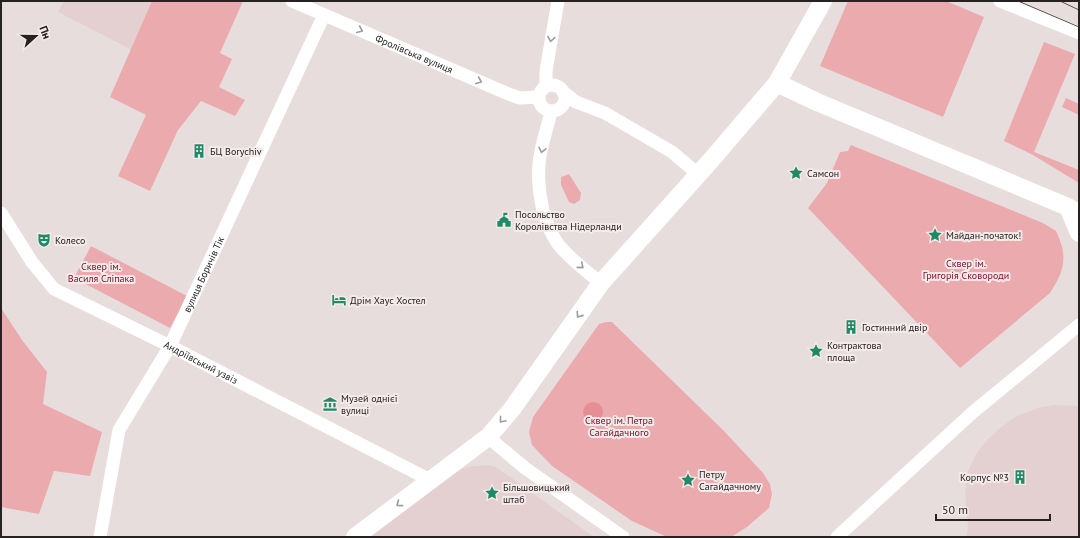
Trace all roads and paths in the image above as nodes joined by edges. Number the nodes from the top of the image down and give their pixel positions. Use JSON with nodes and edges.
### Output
{"nodes":[{"id":1,"x":292,"y":1,"type":"edge"},
{"id":2,"x":558,"y":1,"type":"edge"},
{"id":3,"x":823,"y":1,"type":"edge"},
{"id":4,"x":1000,"y":1,"type":"edge"},
{"id":5,"x":324,"y":15,"type":"junction"},
{"id":6,"x":1079,"y":34,"type":"edge"},
{"id":7,"x":777,"y":83,"type":"junction"},
{"id":8,"x":546,"y":86,"type":"junction"},
{"id":9,"x":563,"y":92,"type":"junction"},
{"id":10,"x":538,"y":96,"type":"junction"},
{"id":11,"x":576,"y":102,"type":"junction"},
{"id":12,"x":557,"y":109,"type":"junction"},
{"id":13,"x":698,"y":174,"type":"junction"},
{"id":14,"x":1073,"y":211,"type":"edge"},
{"id":15,"x":1,"y":213,"type":"edge"},
{"id":16,"x":1079,"y":233,"type":"edge"},
{"id":17,"x":601,"y":283,"type":"junction"},
{"id":18,"x":1079,"y":324,"type":"edge"},
{"id":19,"x":170,"y":346,"type":"junction"},
{"id":20,"x":488,"y":437,"type":"junction"},
{"id":21,"x":430,"y":480,"type":"junction"},
{"id":22,"x":100,"y":537,"type":"edge"},
{"id":23,"x":355,"y":537,"type":"edge"},
{"id":24,"x":623,"y":537,"type":"edge"},
{"id":25,"x":837,"y":537,"type":"edge"}],
"edges":[{"from":1,"to":5,"type":"street","name":"Фролівська вулиця"},
{"from":2,"to":8,"type":"street","one_way":true},
{"from":3,"to":7,"type":"street"},
{"from":4,"to":6,"type":"street"},
{"from":5,"to":10,"type":"street","name":"Фролівська вулиця","one_way":true},
{"from":5,"to":19,"type":"street","name":"вулиця Боричів Тік"},
{"from":7,"to":13,"type":"street"},
{"from":7,"to":14,"type":"street"},
{"from":8,"to":9,"type":"street"},
{"from":8,"to":10,"type":"street"},
{"from":9,"to":11,"type":"street"},
{"from":9,"to":12,"type":"street"},
{"from":10,"to":12,"type":"street"},
{"from":11,"to":12,"type":"street"},
{"from":11,"to":13,"type":"street"},
{"from":12,"to":17,"type":"street","one_way":true},
{"from":13,"to":17,"type":"street"},
{"from":14,"to":16,"type":"street"},
{"from":15,"to":19,"type":"street","name":"Андріївський узвіз"},
{"from":17,"to":20,"type":"street","one_way":true},
{"from":18,"to":25,"type":"street"},
{"from":19,"to":21,"type":"street","name":"Андріївський узвіз"},
{"from":19,"to":22,"type":"street","name":"вулиця Боричів Тік"},
{"from":20,"to":21,"type":"street"},
{"from":20,"to":24,"type":"street"},
{"from":21,"to":23,"type":"street","one_way":true}]}
